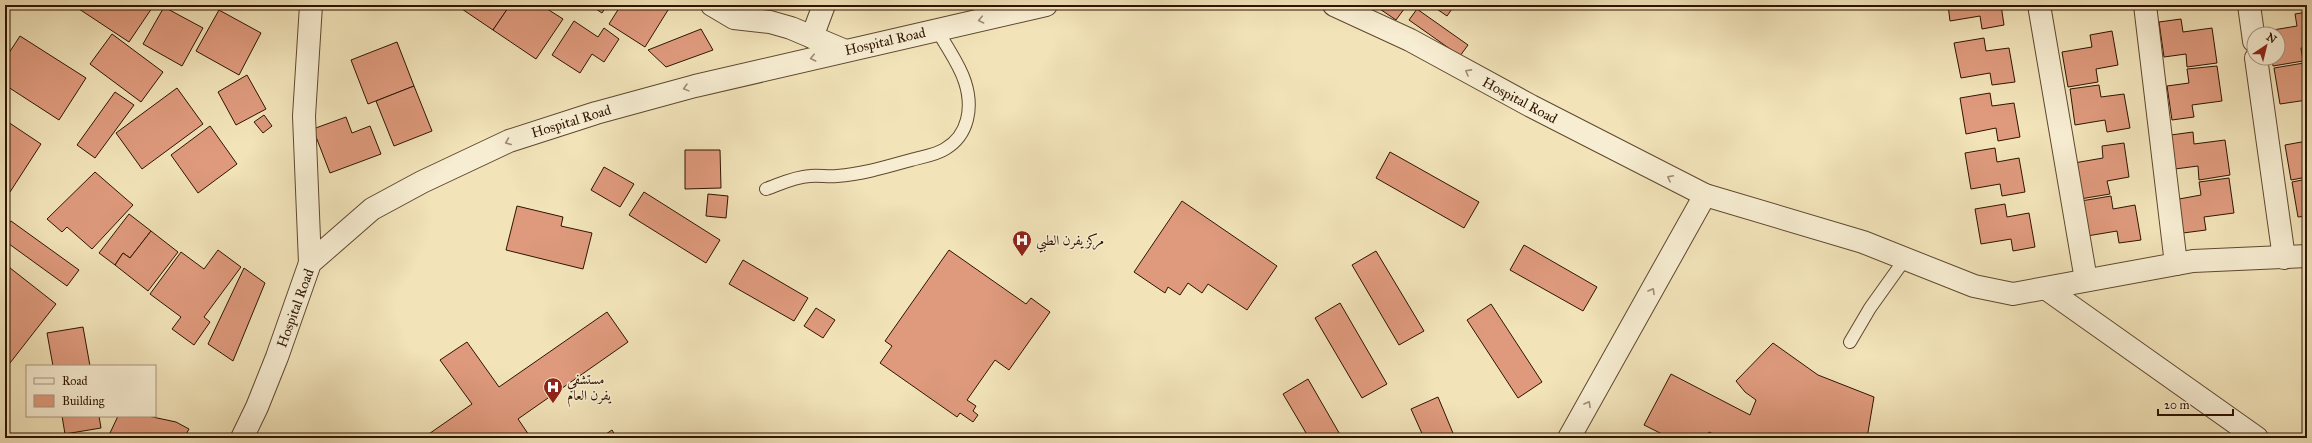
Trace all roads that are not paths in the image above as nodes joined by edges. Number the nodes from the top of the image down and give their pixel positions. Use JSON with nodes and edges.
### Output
{"nodes":[{"id":1,"x":311,"y":5,"type":"edge"},
{"id":2,"x":712,"y":5,"type":"edge"},
{"id":3,"x":824,"y":5,"type":"edge"},
{"id":4,"x":1046,"y":5,"type":"edge"},
{"id":5,"x":1334,"y":5,"type":"edge"},
{"id":6,"x":2039,"y":5,"type":"edge"},
{"id":7,"x":2145,"y":5,"type":"edge"},
{"id":8,"x":2249,"y":5,"type":"edge"},
{"id":9,"x":2252,"y":26,"type":"edge"},
{"id":10,"x":937,"y":29,"type":"junction"},
{"id":11,"x":812,"y":37,"type":"junction"},
{"id":12,"x":843,"y":50,"type":"junction"},
{"id":13,"x":2257,"y":66,"type":"edge"},
{"id":14,"x":766,"y":189,"type":"dead end"},
{"id":15,"x":1705,"y":195,"type":"junction"},
{"id":16,"x":2307,"y":256,"type":"edge"},
{"id":17,"x":2284,"y":258,"type":"junction"},
{"id":18,"x":1905,"y":259,"type":"junction"},
{"id":19,"x":310,"y":263,"type":"junction"},
{"id":20,"x":2176,"y":264,"type":"junction"},
{"id":21,"x":2086,"y":280,"type":"junction"},
{"id":22,"x":2048,"y":290,"type":"junction"},
{"id":23,"x":1850,"y":342,"type":"dead end"},
{"id":24,"x":242,"y":438,"type":"edge"},
{"id":25,"x":1569,"y":438,"type":"edge"},
{"id":26,"x":2257,"y":438,"type":"edge"}],
"edges":[{"from":1,"to":19,"type":"street"},
{"from":2,"to":11,"type":"street"},
{"from":3,"to":11,"type":"street"},
{"from":4,"to":10,"type":"street","name":"Hospital Road","one_way":true},
{"from":15,"to":5,"type":"street","name":"Hospital Road","one_way":true},
{"from":6,"to":21,"type":"street"},
{"from":7,"to":20,"type":"street"},
{"from":8,"to":9,"type":"street"},
{"from":10,"to":12,"type":"street","name":"Hospital Road"},
{"from":10,"to":14,"type":"lane"},
{"from":11,"to":12,"type":"street"},
{"from":12,"to":19,"type":"street","name":"Hospital Road","one_way":true},
{"from":13,"to":17,"type":"street"},
{"from":15,"to":18,"type":"street","name":"Hospital Road"},
{"from":25,"to":15,"type":"street","one_way":true},
{"from":16,"to":17,"type":"street","name":"Hospital Road"},
{"from":17,"to":20,"type":"street","name":"Hospital Road"},
{"from":18,"to":22,"type":"street","name":"Hospital Road"},
{"from":18,"to":23,"type":"lane"},
{"from":19,"to":24,"type":"street","name":"Hospital Road"},
{"from":20,"to":21,"type":"street","name":"Hospital Road"},
{"from":21,"to":22,"type":"street","name":"Hospital Road"},
{"from":22,"to":26,"type":"street"}]}
